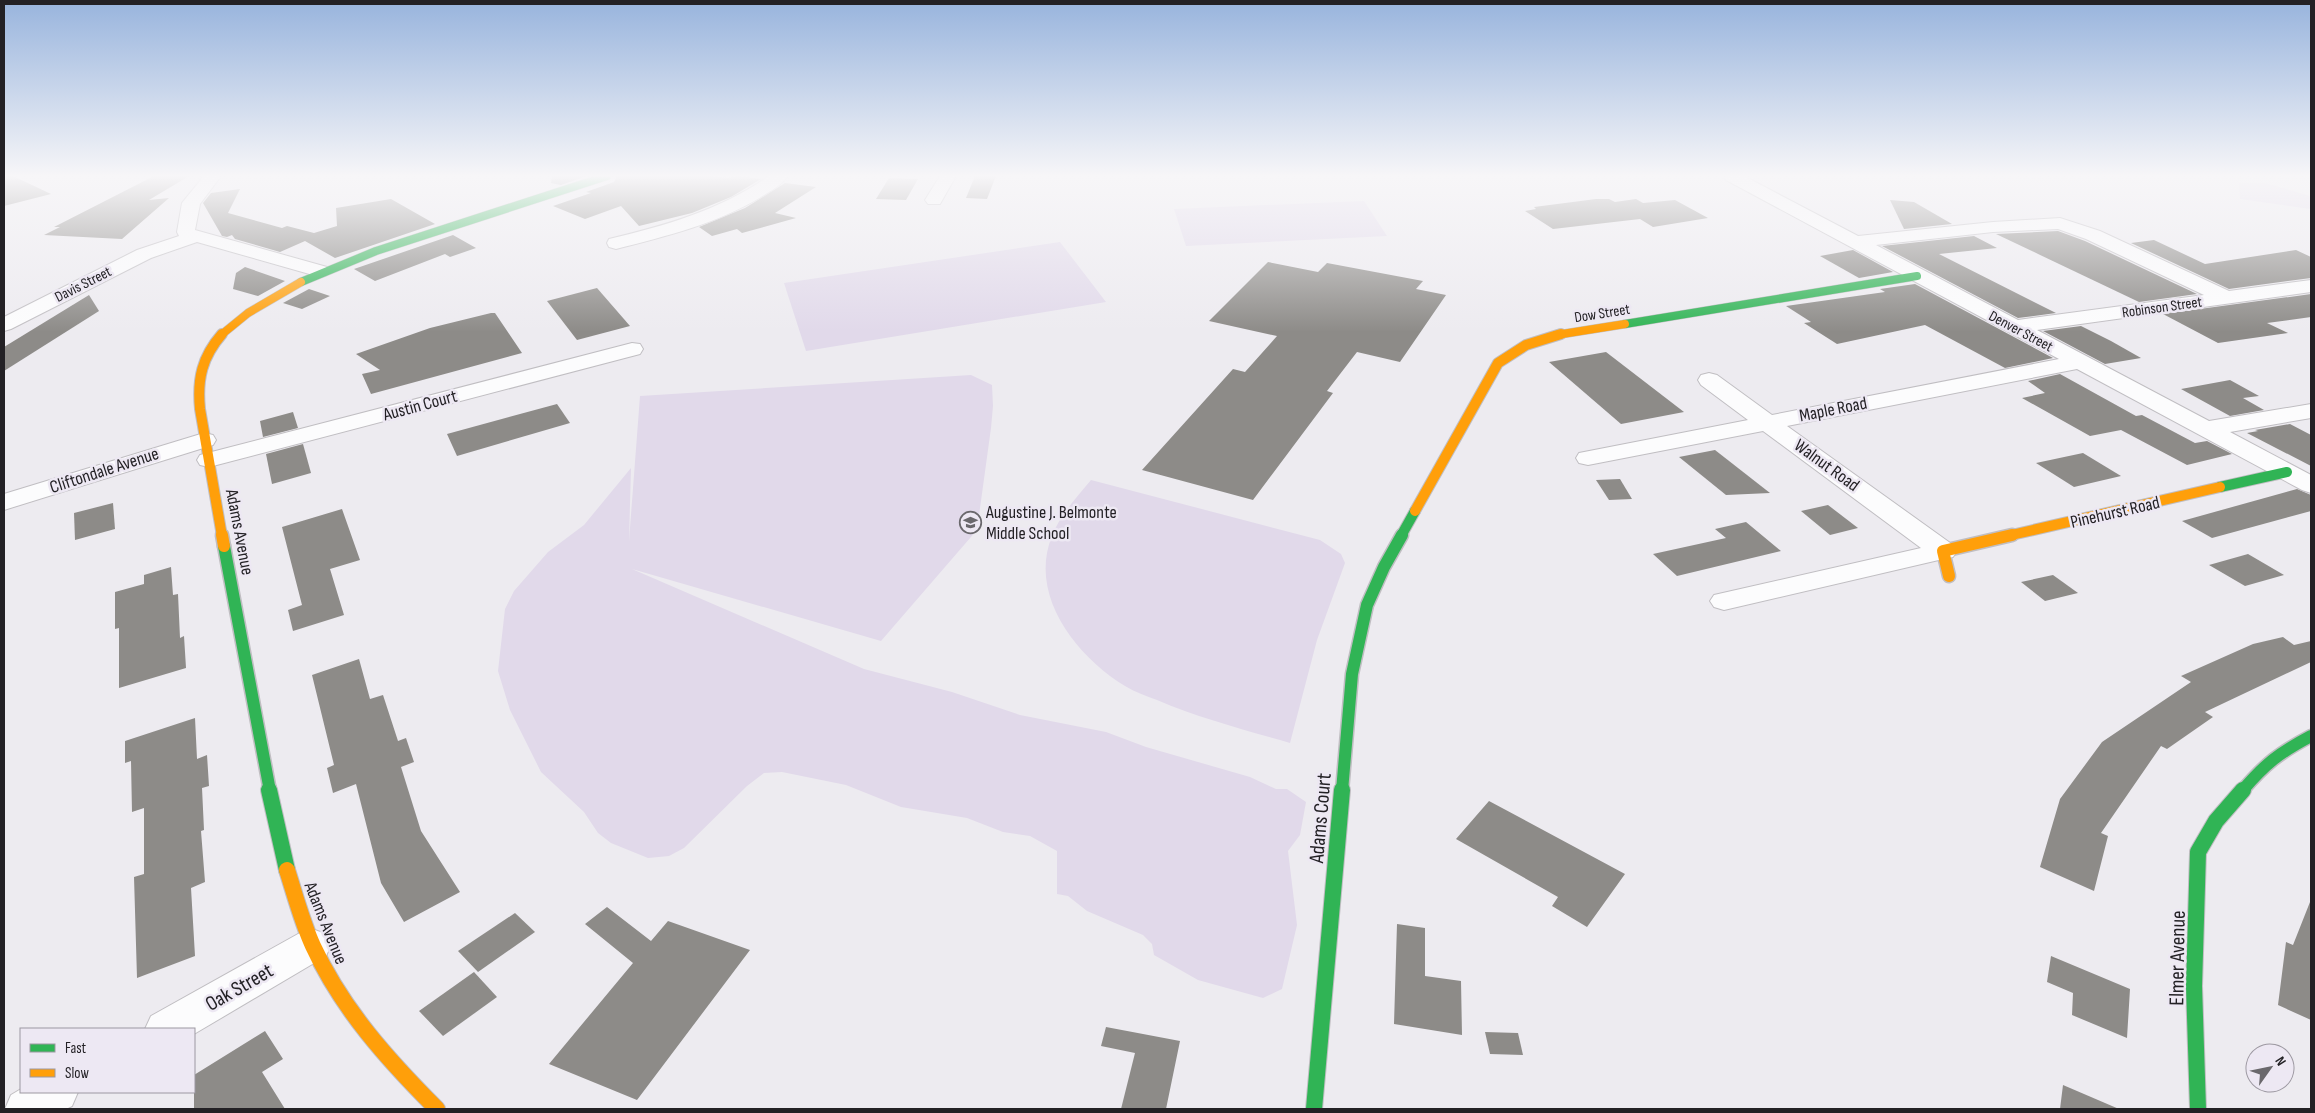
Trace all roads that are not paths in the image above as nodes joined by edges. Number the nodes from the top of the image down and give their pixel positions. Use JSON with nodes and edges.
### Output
{"nodes":[{"id":1,"x":187,"y":228,"type":"edge"},
{"id":2,"x":449,"y":228,"type":"edge"},
{"id":3,"x":671,"y":228,"type":"edge"},
{"id":4,"x":1827,"y":228,"type":"edge"},
{"id":5,"x":1983,"y":228,"type":"edge"},
{"id":6,"x":2073,"y":228,"type":"edge"},
{"id":7,"x":193,"y":237,"type":"junction"},
{"id":8,"x":1853,"y":242,"type":"junction"},
{"id":9,"x":616,"y":243,"type":"dead end"},
{"id":10,"x":320,"y":272,"type":"junction"},
{"id":11,"x":1917,"y":276,"type":"junction"},
{"id":12,"x":2311,"y":286,"type":"edge"},
{"id":13,"x":2227,"y":298,"type":"junction"},
{"id":14,"x":4,"y":310,"type":"edge"},
{"id":15,"x":31,"y":311,"type":"junction"},
{"id":16,"x":4,"y":325,"type":"edge"},
{"id":17,"x":2013,"y":326,"type":"junction"},
{"id":18,"x":632,"y":349,"type":"dead end"},
{"id":19,"x":2079,"y":362,"type":"junction"},
{"id":20,"x":1709,"y":380,"type":"dead end"},
{"id":21,"x":2311,"y":412,"type":"edge"},
{"id":22,"x":1768,"y":422,"type":"junction"},
{"id":23,"x":2206,"y":429,"type":"junction"},
{"id":24,"x":206,"y":450,"type":"junction"},
{"id":25,"x":1588,"y":458,"type":"dead end"},
{"id":26,"x":2286,"y":472,"type":"junction"},
{"id":27,"x":2311,"y":485,"type":"edge"},
{"id":28,"x":4,"y":502,"type":"edge"},
{"id":29,"x":1400,"y":539,"type":"joint"},
{"id":30,"x":1946,"y":564,"type":"junction"},
{"id":31,"x":1724,"y":602,"type":"dead end"},
{"id":32,"x":2311,"y":736,"type":"edge"},
{"id":33,"x":312,"y":945,"type":"junction"},
{"id":34,"x":167,"y":1028,"type":"edge"},
{"id":35,"x":55,"y":1093,"type":"edge"},
{"id":36,"x":26,"y":1109,"type":"edge"},
{"id":37,"x":437,"y":1109,"type":"edge"},
{"id":38,"x":1314,"y":1109,"type":"edge"},
{"id":39,"x":2198,"y":1109,"type":"edge"}],
"edges":[{"from":1,"to":7,"type":"street"},
{"from":2,"to":10,"type":"street","name":"Adams Avenue"},
{"from":3,"to":9,"type":"street"},
{"from":4,"to":8,"type":"street","name":"Denver Street"},
{"from":5,"to":8,"type":"street"},
{"from":6,"to":13,"type":"street"},
{"from":7,"to":10,"type":"street"},
{"from":7,"to":15,"type":"street","name":"Davis Street"},
{"from":8,"to":11,"type":"street","name":"Denver Street"},
{"from":10,"to":24,"type":"street","name":"Adams Avenue"},
{"from":11,"to":17,"type":"street","name":"Denver Street"},
{"from":11,"to":29,"type":"street","name":"Dow Street"},
{"from":12,"to":13,"type":"street","name":"Robinson Street"},
{"from":13,"to":17,"type":"street","name":"Robinson Street"},
{"from":14,"to":15,"type":"street"},
{"from":15,"to":16,"type":"street","name":"Davis Street"},
{"from":17,"to":19,"type":"street","name":"Denver Street"},
{"from":18,"to":24,"type":"street","name":"Austin Court"},
{"from":19,"to":22,"type":"street","name":"Maple Road"},
{"from":19,"to":23,"type":"street","name":"Denver Street"},
{"from":20,"to":22,"type":"street","name":"Walnut Road"},
{"from":21,"to":23,"type":"street"},
{"from":22,"to":25,"type":"street","name":"Maple Road"},
{"from":22,"to":30,"type":"street","name":"Walnut Road"},
{"from":23,"to":26,"type":"street","name":"Denver Street"},
{"from":24,"to":28,"type":"street","name":"Cliftondale Avenue"},
{"from":24,"to":33,"type":"street","name":"Adams Avenue"},
{"from":26,"to":27,"type":"street","name":"Denver Street"},
{"from":26,"to":30,"type":"street","name":"Pinehurst Road"},
{"from":29,"to":38,"type":"street","name":"Adams Court"},
{"from":30,"to":31,"type":"street","name":"Pinehurst Road"},
{"from":32,"to":39,"type":"street","name":"Elmer Avenue"},
{"from":33,"to":34,"type":"street","name":"Oak Street"},
{"from":33,"to":37,"type":"street","name":"Adams Avenue"},
{"from":35,"to":36,"type":"street"}]}
